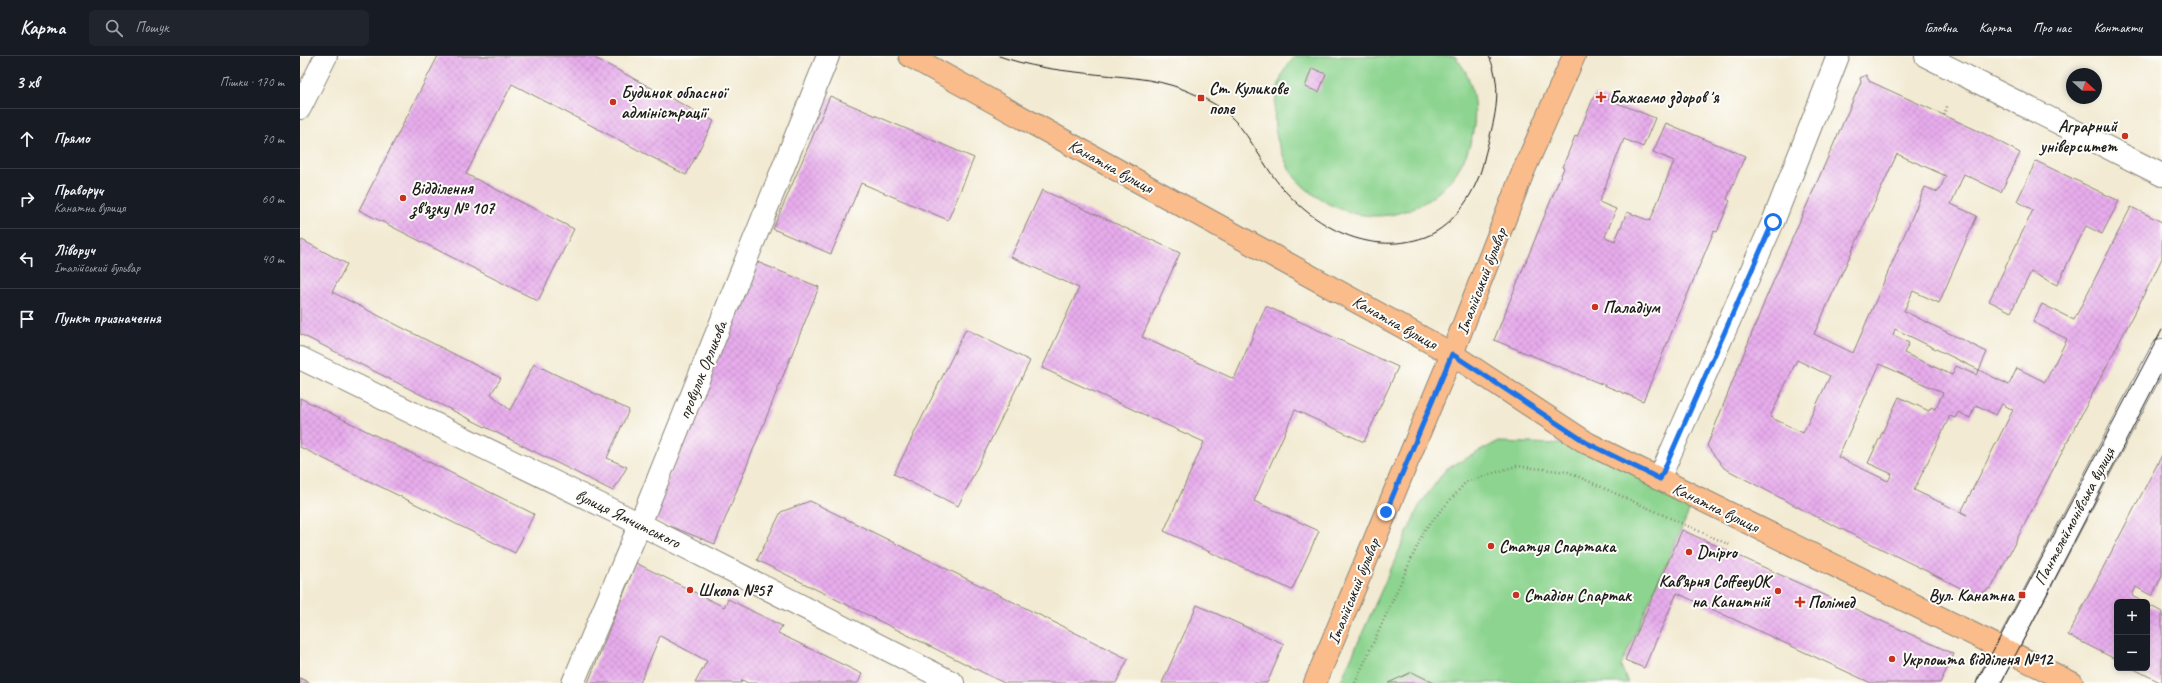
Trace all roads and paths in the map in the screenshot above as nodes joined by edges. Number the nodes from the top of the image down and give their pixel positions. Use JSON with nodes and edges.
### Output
{"nodes":[{"id":1,"x":326,"y":56,"type":"edge"},
{"id":2,"x":828,"y":56,"type":"edge"},
{"id":3,"x":910,"y":56,"type":"edge"},
{"id":4,"x":1574,"y":56,"type":"edge"},
{"id":5,"x":1838,"y":56,"type":"edge"},
{"id":6,"x":1926,"y":56,"type":"edge"},
{"id":7,"x":1948,"y":104,"type":"dead end"},
{"id":8,"x":300,"y":108,"type":"edge"},
{"id":9,"x":1944,"y":115,"type":"dead end"},
{"id":10,"x":2162,"y":175,"type":"edge"},
{"id":11,"x":2162,"y":350,"type":"edge"},
{"id":12,"x":1452,"y":354,"type":"junction"},
{"id":13,"x":300,"y":358,"type":"edge"},
{"id":14,"x":1660,"y":479,"type":"junction"},
{"id":15,"x":640,"y":524,"type":"junction"},
{"id":16,"x":1734,"y":546,"type":"dead end"},
{"id":17,"x":2005,"y":649,"type":"junction"},
{"id":18,"x":573,"y":683,"type":"edge"},
{"id":19,"x":953,"y":683,"type":"edge"},
{"id":20,"x":1315,"y":683,"type":"edge"},
{"id":21,"x":1355,"y":683,"type":"edge"},
{"id":22,"x":1988,"y":683,"type":"edge"},
{"id":23,"x":2072,"y":683,"type":"edge"}],
"edges":[{"from":1,"to":8,"type":"street"},
{"from":2,"to":15,"type":"street","name":"провулок Орликова"},
{"from":3,"to":12,"type":"main road","name":"Канатна вулиця"},
{"from":4,"to":12,"type":"main road","name":"Італійський бульвар"},
{"from":5,"to":14,"type":"street"},
{"from":6,"to":10,"type":"street"},
{"from":7,"to":9,"type":"path"},
{"from":11,"to":17,"type":"street","name":"Пантелеймонівська вулиця"},
{"from":12,"to":14,"type":"main road","name":"Канатна вулиця"},
{"from":12,"to":20,"type":"main road","name":"Італійський бульвар"},
{"from":13,"to":15,"type":"street","name":"вулиця Ямчитського"},
{"from":14,"to":17,"type":"main road","name":"Канатна вулиця"},
{"from":15,"to":18,"type":"street","name":"провулок Орликова"},
{"from":15,"to":19,"type":"street","name":"вулиця Ямчитського"},
{"from":16,"to":21,"type":"path"},
{"from":17,"to":22,"type":"street","name":"Пантелеймонівська вулиця"},
{"from":17,"to":23,"type":"main road","name":"Канатна вулиця"}]}
